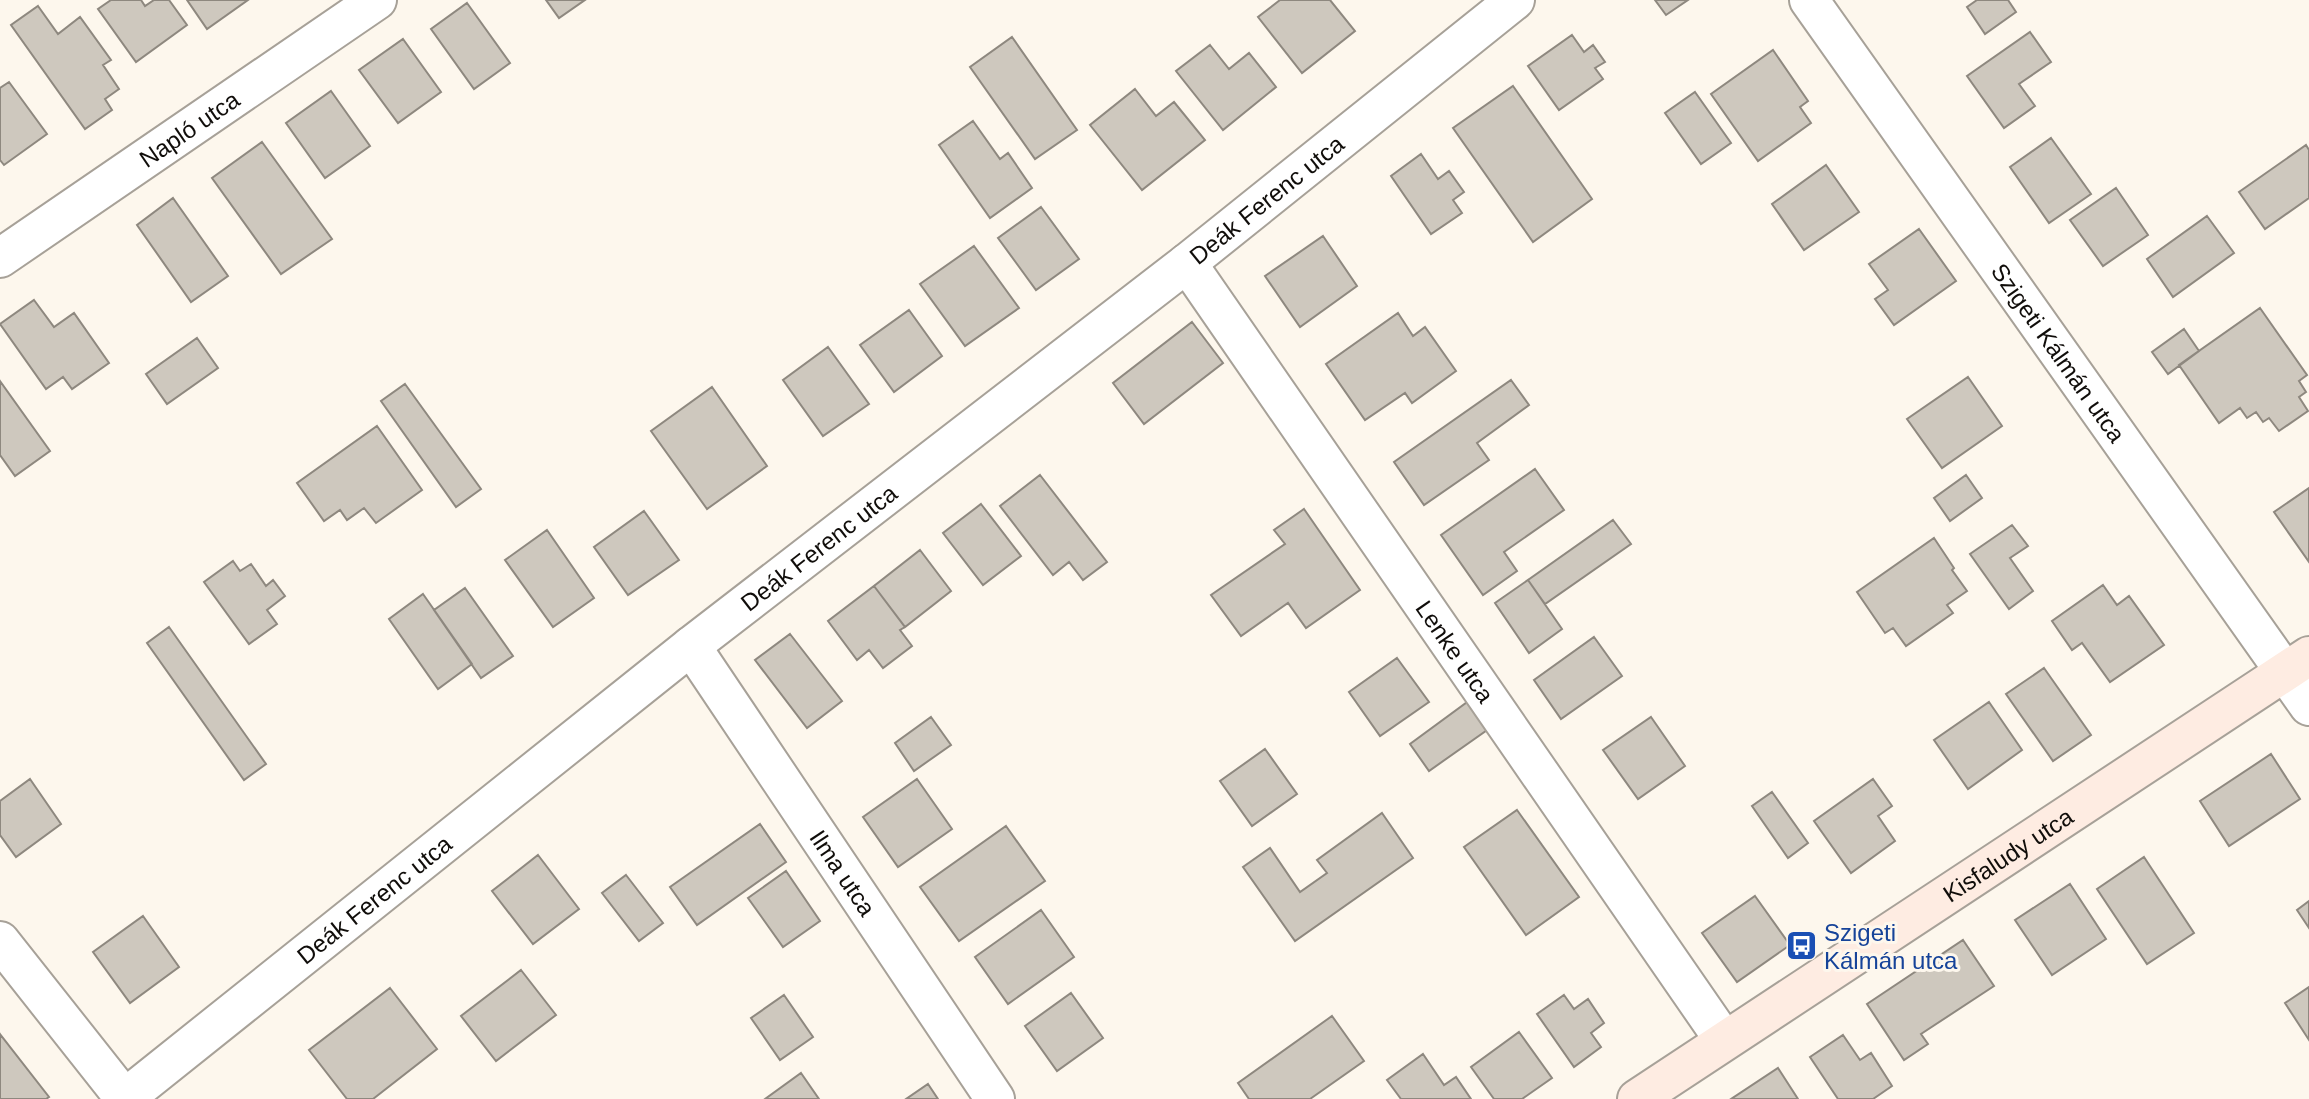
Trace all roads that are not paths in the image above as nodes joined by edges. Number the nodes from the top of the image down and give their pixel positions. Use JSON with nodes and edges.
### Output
{"nodes":[{"id":1,"x":377,"y":0,"type":"edge"},
{"id":2,"x":1515,"y":0,"type":"edge"},
{"id":3,"x":1809,"y":0,"type":"edge"},
{"id":4,"x":0,"y":258,"type":"edge"},
{"id":5,"x":1187,"y":263,"type":"junction"},
{"id":6,"x":691,"y":646,"type":"junction"},
{"id":7,"x":2297,"y":664,"type":"edge"},
{"id":8,"x":2309,"y":706,"type":"edge"},
{"id":9,"x":0,"y":941,"type":"edge"},
{"id":10,"x":1724,"y":1040,"type":"junction"},
{"id":11,"x":124,"y":1099,"type":"edge"},
{"id":12,"x":995,"y":1099,"type":"edge"},
{"id":13,"x":1637,"y":1099,"type":"edge"}],
"edges":[{"from":1,"to":4,"type":"street","name":"Napló utca"},
{"from":2,"to":5,"type":"street","name":"Deák Ferenc utca"},
{"from":3,"to":7,"type":"street","name":"Szigeti Kálmán utca"},
{"from":5,"to":6,"type":"street","name":"Deák Ferenc utca"},
{"from":5,"to":10,"type":"street","name":"Lenke utca"},
{"from":6,"to":11,"type":"street","name":"Deák Ferenc utca"},
{"from":6,"to":12,"type":"street","name":"Ilma utca"},
{"from":7,"to":8,"type":"street","name":"Szigeti Kálmán utca"},
{"from":7,"to":10,"type":"street","name":"Kisfaludy utca"},
{"from":9,"to":11,"type":"street"},
{"from":10,"to":13,"type":"street","name":"Kisfaludy utca"}]}
